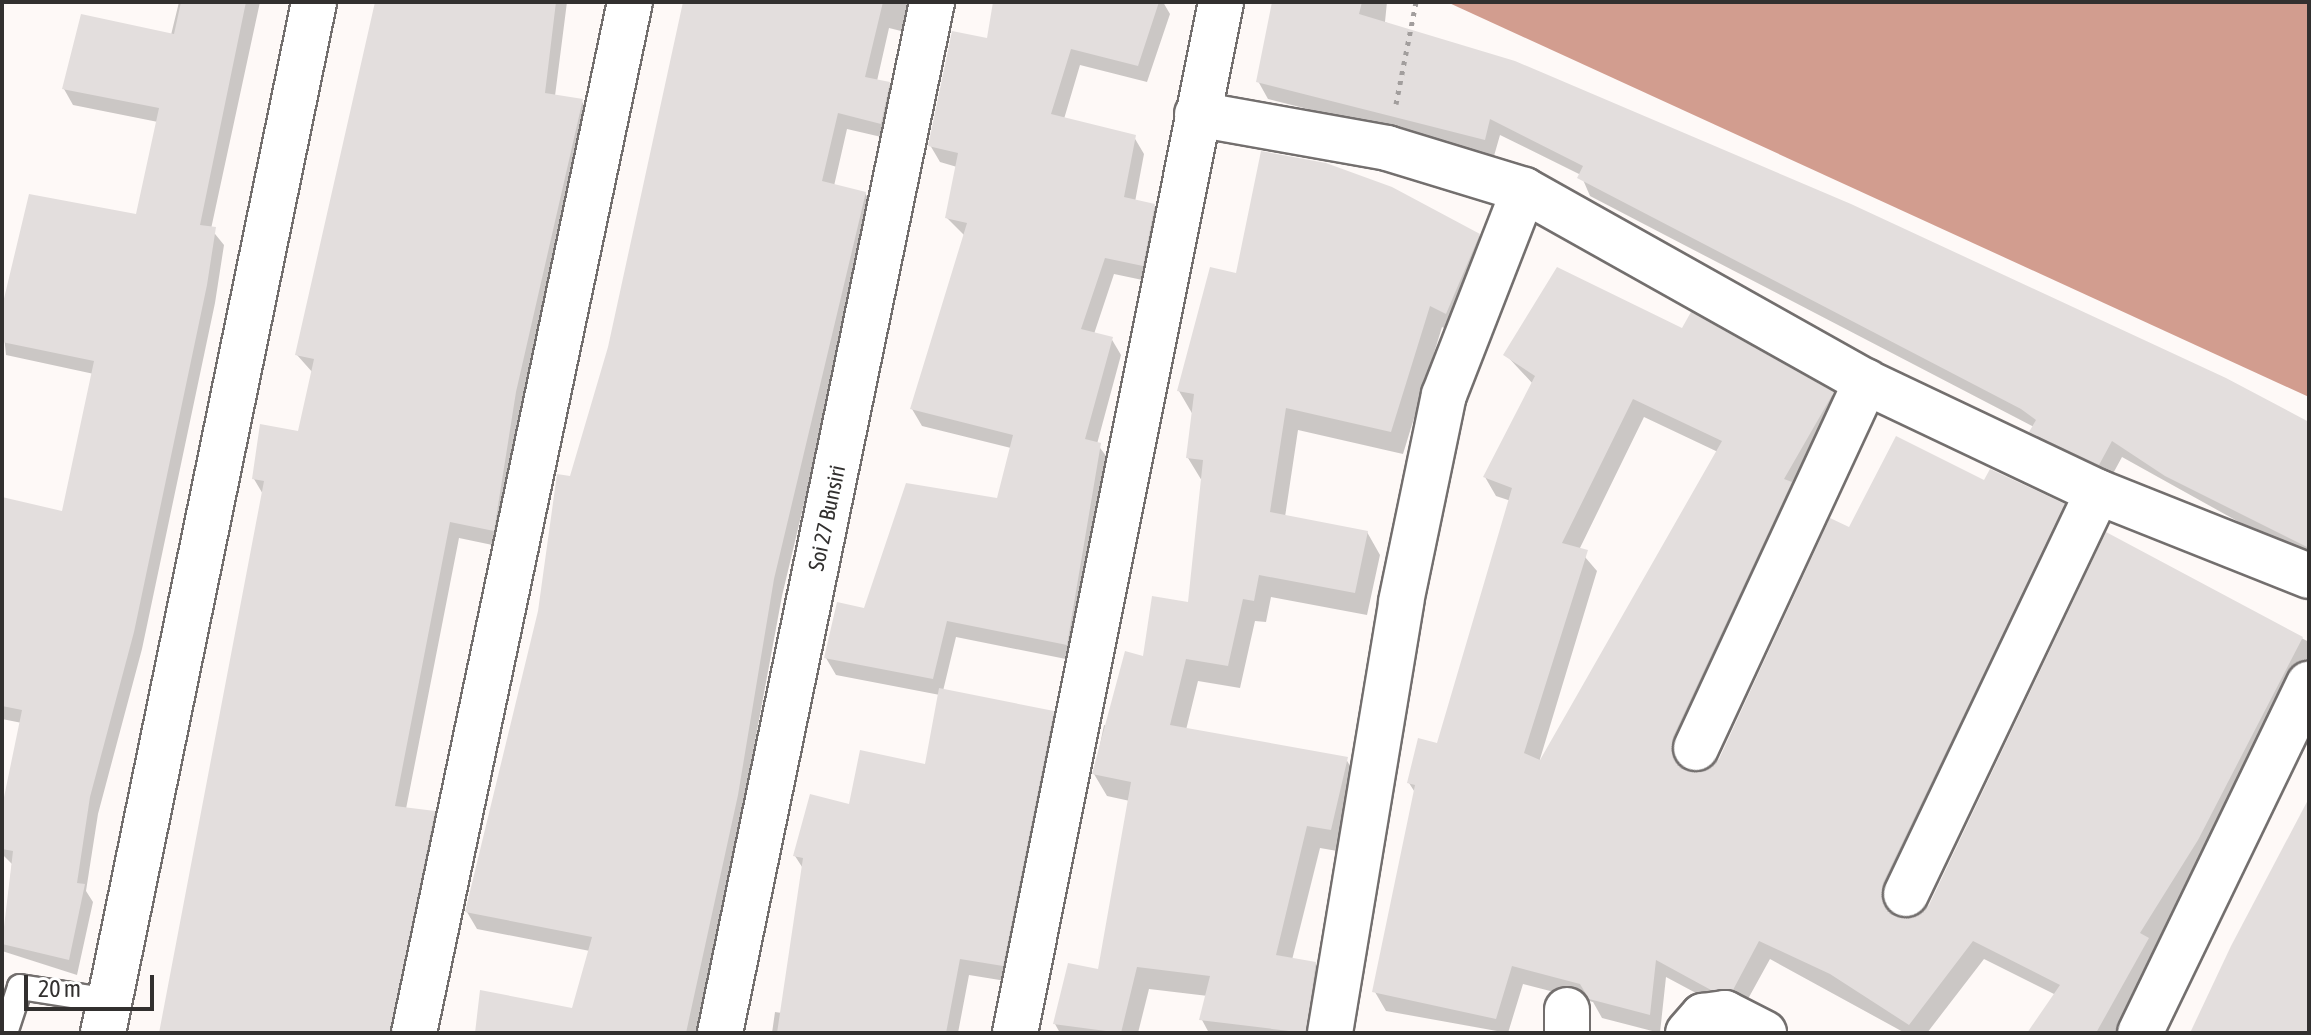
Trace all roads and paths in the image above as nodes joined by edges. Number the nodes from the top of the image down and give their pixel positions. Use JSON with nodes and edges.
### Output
{"nodes":[{"id":1,"x":314,"y":2,"type":"edge"},
{"id":2,"x":630,"y":2,"type":"edge"},
{"id":3,"x":932,"y":2,"type":"edge"},
{"id":4,"x":1221,"y":2,"type":"edge"},
{"id":5,"x":1416,"y":2,"type":"edge"},
{"id":6,"x":1197,"y":114,"type":"junction"},
{"id":7,"x":1387,"y":148,"type":"junction"},
{"id":8,"x":1524,"y":190,"type":"junction"},
{"id":9,"x":1866,"y":382,"type":"junction"},
{"id":10,"x":2098,"y":492,"type":"junction"},
{"id":11,"x":2309,"y":576,"type":"edge"},
{"id":12,"x":2309,"y":684,"type":"edge"},
{"id":13,"x":1696,"y":748,"type":"dead end"},
{"id":14,"x":1906,"y":894,"type":"dead end"},
{"id":15,"x":106,"y":1017,"type":"edge"},
{"id":16,"x":5,"y":1033,"type":"edge"},
{"id":17,"x":414,"y":1033,"type":"edge"},
{"id":18,"x":720,"y":1033,"type":"edge"},
{"id":19,"x":1015,"y":1033,"type":"edge"},
{"id":20,"x":1330,"y":1033,"type":"edge"},
{"id":21,"x":1688,"y":1033,"type":"edge"},
{"id":22,"x":1764,"y":1033,"type":"edge"},
{"id":23,"x":2140,"y":1033,"type":"edge"}],
"edges":[{"from":1,"to":15,"type":"street"},
{"from":2,"to":17,"type":"street"},
{"from":3,"to":18,"type":"street","name":"Soi 27 Bunsiri"},
{"from":4,"to":6,"type":"street"},
{"from":5,"to":7,"type":"path"},
{"from":6,"to":7,"type":"street"},
{"from":6,"to":19,"type":"street"},
{"from":7,"to":8,"type":"street"},
{"from":8,"to":9,"type":"street"},
{"from":8,"to":20,"type":"street"},
{"from":9,"to":10,"type":"street"},
{"from":9,"to":13,"type":"street"},
{"from":10,"to":11,"type":"street"},
{"from":10,"to":14,"type":"street"},
{"from":12,"to":23,"type":"street"},
{"from":15,"to":16,"type":"lane"},
{"from":21,"to":22,"type":"street"}]}
